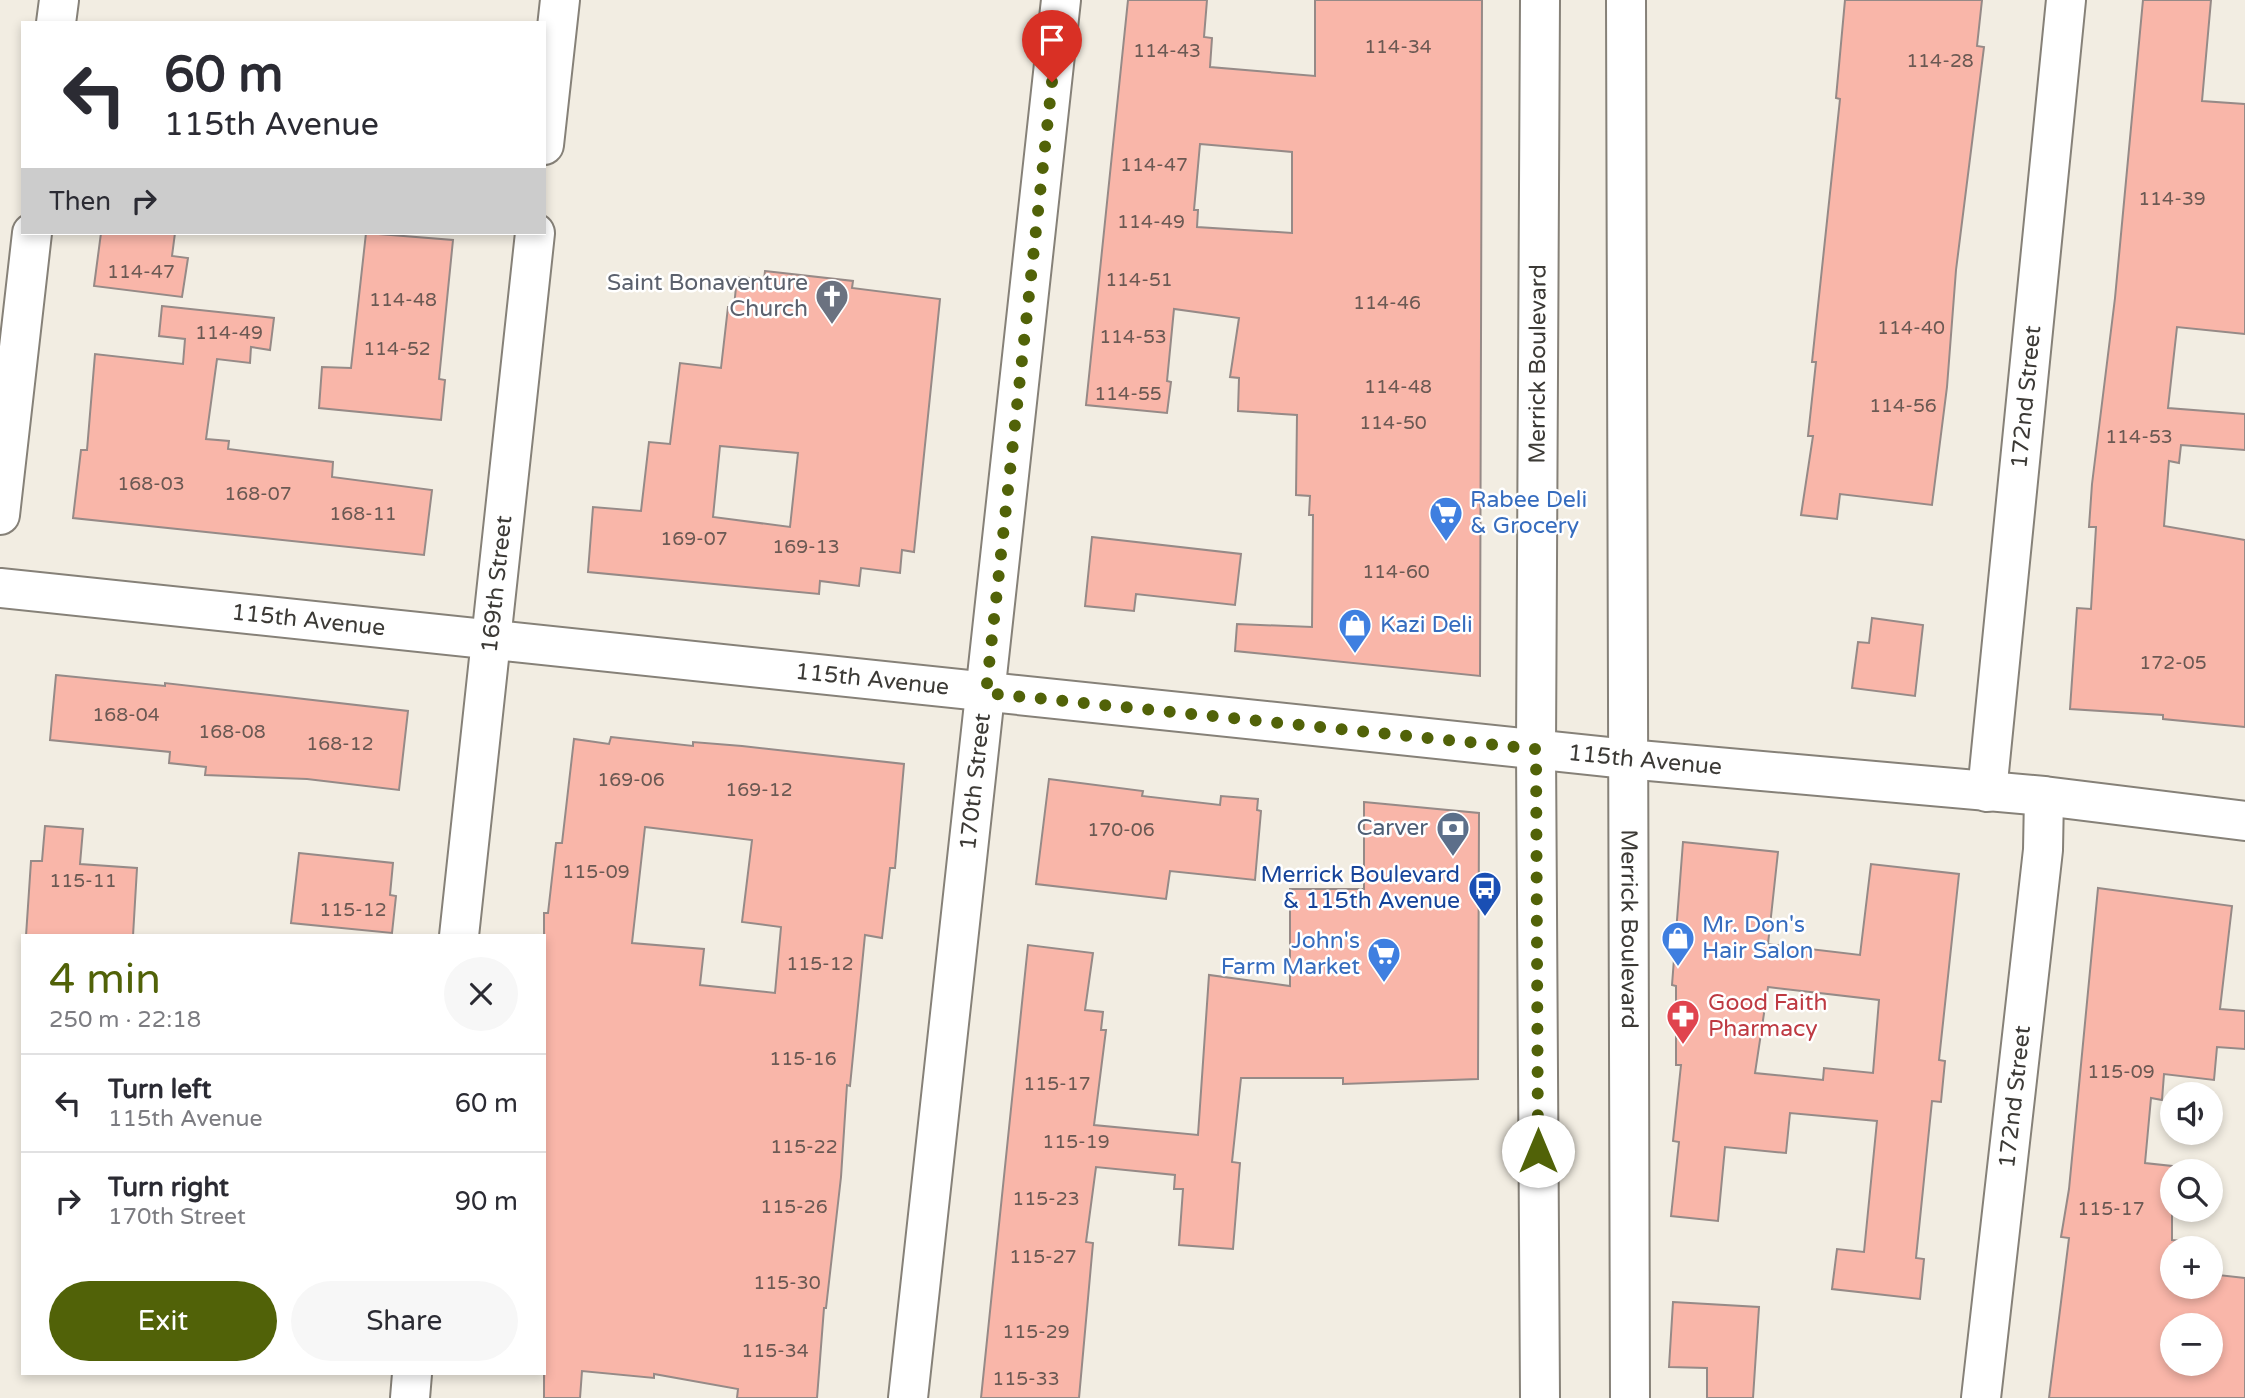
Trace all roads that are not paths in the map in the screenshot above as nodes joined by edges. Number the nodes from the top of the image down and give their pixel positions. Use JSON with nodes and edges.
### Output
{"nodes":[{"id":1,"x":59,"y":0,"type":"edge"},
{"id":2,"x":560,"y":0,"type":"edge"},
{"id":3,"x":1061,"y":0,"type":"edge"},
{"id":4,"x":1541,"y":0,"type":"edge"},
{"id":5,"x":1626,"y":0,"type":"edge"},
{"id":6,"x":2066,"y":0,"type":"edge"},
{"id":7,"x":57,"y":21,"type":"edge"},
{"id":8,"x":546,"y":127,"type":"edge"},
{"id":9,"x":32,"y":235,"type":"edge"},
{"id":10,"x":535,"y":235,"type":"edge"},
{"id":11,"x":0,"y":515,"type":"edge"},
{"id":12,"x":0,"y":588,"type":"edge"},
{"id":13,"x":490,"y":640,"type":"junction"},
{"id":14,"x":986,"y":693,"type":"junction"},
{"id":15,"x":1536,"y":749,"type":"junction"},
{"id":16,"x":1627,"y":758,"type":"junction"},
{"id":17,"x":1987,"y":792,"type":"junction"},
{"id":18,"x":2045,"y":796,"type":"junction"},
{"id":19,"x":2245,"y":821,"type":"edge"},
{"id":20,"x":458,"y":934,"type":"edge"},
{"id":21,"x":412,"y":1375,"type":"edge"},
{"id":22,"x":410,"y":1398,"type":"edge"},
{"id":23,"x":908,"y":1398,"type":"edge"},
{"id":24,"x":1540,"y":1398,"type":"edge"},
{"id":25,"x":1630,"y":1398,"type":"edge"},
{"id":26,"x":1981,"y":1398,"type":"edge"}],
"edges":[{"from":1,"to":7,"type":"street"},
{"from":2,"to":8,"type":"street"},
{"from":3,"to":14,"type":"street","name":"170th Street"},
{"from":4,"to":15,"type":"street","name":"Merrick Boulevard"},
{"from":5,"to":16,"type":"street","name":"Merrick Boulevard"},
{"from":6,"to":17,"type":"street","name":"172nd Street"},
{"from":9,"to":11,"type":"street"},
{"from":10,"to":13,"type":"street","name":"169th Street"},
{"from":12,"to":13,"type":"street","name":"115th Avenue"},
{"from":13,"to":14,"type":"street","name":"115th Avenue"},
{"from":13,"to":20,"type":"street","name":"169th Street"},
{"from":14,"to":15,"type":"street","name":"115th Avenue"},
{"from":14,"to":23,"type":"street","name":"170th Street"},
{"from":15,"to":16,"type":"street","name":"115th Avenue"},
{"from":15,"to":24,"type":"street","name":"Merrick Boulevard"},
{"from":16,"to":17,"type":"street","name":"115th Avenue"},
{"from":16,"to":25,"type":"street","name":"Merrick Boulevard"},
{"from":17,"to":18,"type":"street","name":"115th Avenue"},
{"from":18,"to":19,"type":"street","name":"115th Avenue"},
{"from":18,"to":26,"type":"street","name":"172nd Street"},
{"from":21,"to":22,"type":"street"}]}
